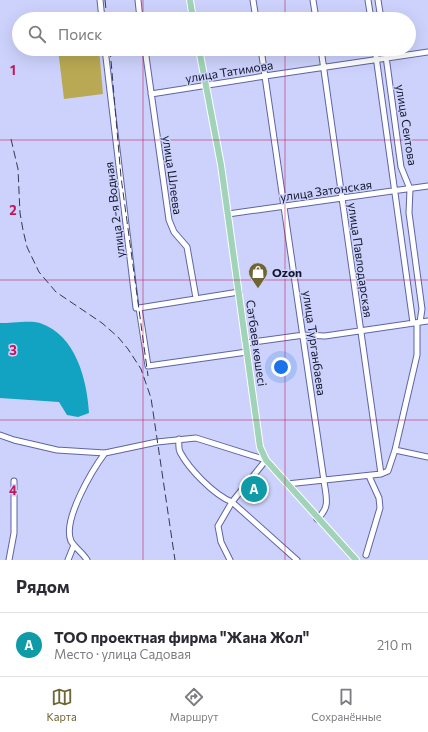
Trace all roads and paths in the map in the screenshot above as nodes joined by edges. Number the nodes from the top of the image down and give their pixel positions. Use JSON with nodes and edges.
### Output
{"nodes":[{"id":1,"x":100,"y":0,"type":"edge"},
{"id":2,"x":138,"y":0,"type":"edge"},
{"id":3,"x":190,"y":0,"type":"edge"},
{"id":4,"x":253,"y":0,"type":"edge"},
{"id":5,"x":313,"y":0,"type":"edge"},
{"id":6,"x":368,"y":0,"type":"edge"},
{"id":7,"x":378,"y":0,"type":"edge"},
{"id":8,"x":101,"y":12,"type":"edge"},
{"id":9,"x":139,"y":12,"type":"edge"},
{"id":10,"x":192,"y":12,"type":"edge"},
{"id":11,"x":255,"y":12,"type":"edge"},
{"id":12,"x":315,"y":12,"type":"edge"},
{"id":13,"x":369,"y":12,"type":"edge"},
{"id":14,"x":380,"y":12,"type":"edge"},
{"id":15,"x":428,"y":52,"type":"edge"},
{"id":16,"x":416,"y":54,"type":"edge"},
{"id":17,"x":106,"y":56,"type":"edge"},
{"id":18,"x":146,"y":56,"type":"edge"},
{"id":19,"x":200,"y":56,"type":"edge"},
{"id":20,"x":262,"y":56,"type":"edge"},
{"id":21,"x":322,"y":56,"type":"edge"},
{"id":22,"x":376,"y":56,"type":"edge"},
{"id":23,"x":400,"y":56,"type":"edge"},
{"id":24,"x":386,"y":58,"type":"junction"},
{"id":25,"x":376,"y":60,"type":"junction"},
{"id":26,"x":324,"y":67,"type":"junction"},
{"id":27,"x":265,"y":76,"type":"junction"},
{"id":28,"x":205,"y":85,"type":"junction"},
{"id":29,"x":151,"y":94,"type":"junction"},
{"id":30,"x":428,"y":186,"type":"edge"},
{"id":31,"x":410,"y":189,"type":"junction"},
{"id":32,"x":395,"y":191,"type":"junction"},
{"id":33,"x":342,"y":197,"type":"junction"},
{"id":34,"x":285,"y":206,"type":"junction"},
{"id":35,"x":228,"y":214,"type":"junction"},
{"id":36,"x":239,"y":292,"type":"junction"},
{"id":37,"x":196,"y":298,"type":"junction"},
{"id":38,"x":139,"y":308,"type":"junction"},
{"id":39,"x":428,"y":321,"type":"edge"},
{"id":40,"x":417,"y":323,"type":"junction"},
{"id":41,"x":360,"y":331,"type":"junction"},
{"id":42,"x":304,"y":335,"type":"junction"},
{"id":43,"x":246,"y":343,"type":"junction"},
{"id":44,"x":247,"y":352,"type":"junction"},
{"id":45,"x":1,"y":437,"type":"edge"},
{"id":46,"x":179,"y":439,"type":"junction"},
{"id":47,"x":395,"y":450,"type":"junction"},
{"id":48,"x":105,"y":453,"type":"junction"},
{"id":49,"x":428,"y":457,"type":"edge"},
{"id":50,"x":266,"y":460,"type":"junction"},
{"id":51,"x":381,"y":474,"type":"junction"},
{"id":52,"x":369,"y":476,"type":"junction"},
{"id":53,"x":14,"y":481,"type":"dead end"},
{"id":54,"x":324,"y":481,"type":"junction"},
{"id":55,"x":287,"y":484,"type":"junction"},
{"id":56,"x":232,"y":502,"type":"junction"},
{"id":57,"x":317,"y":519,"type":"junction"},
{"id":58,"x":74,"y":545,"type":"junction"},
{"id":59,"x":366,"y":555,"type":"dead end"},
{"id":60,"x":9,"y":560,"type":"edge"},
{"id":61,"x":68,"y":560,"type":"edge"},
{"id":62,"x":87,"y":560,"type":"edge"},
{"id":63,"x":230,"y":560,"type":"edge"},
{"id":64,"x":297,"y":560,"type":"edge"},
{"id":65,"x":356,"y":560,"type":"edge"}],
"edges":[{"from":1,"to":8,"type":"street"},
{"from":2,"to":9,"type":"street"},
{"from":3,"to":10,"type":"main road"},
{"from":4,"to":11,"type":"street"},
{"from":5,"to":12,"type":"street"},
{"from":6,"to":13,"type":"street"},
{"from":7,"to":14,"type":"street"},
{"from":15,"to":16,"type":"street","name":"улица Татимова"},
{"from":17,"to":38,"type":"street","name":"улица 2-я Водная"},
{"from":18,"to":29,"type":"street","name":"улица Шлеева"},
{"from":19,"to":28,"type":"main road","name":"Сәтбаев көшесі"},
{"from":20,"to":27,"type":"street","name":"улица Турганбаева"},
{"from":21,"to":26,"type":"street","name":"улица Павлодарская"},
{"from":22,"to":25,"type":"street","name":"улица Сеитова"},
{"from":23,"to":24,"type":"street","name":"улица Татимова"},
{"from":24,"to":25,"type":"street","name":"улица Татимова"},
{"from":24,"to":31,"type":"street","name":"улица Сеитова"},
{"from":25,"to":26,"type":"street","name":"улица Татимова"},
{"from":25,"to":32,"type":"street","name":"улица Сеитова"},
{"from":26,"to":27,"type":"street","name":"улица Татимова"},
{"from":26,"to":33,"type":"street","name":"улица Павлодарская"},
{"from":27,"to":28,"type":"street","name":"улица Татимова"},
{"from":27,"to":34,"type":"street","name":"улица Турганбаева"},
{"from":28,"to":29,"type":"street","name":"улица Татимова"},
{"from":28,"to":35,"type":"main road","name":"Сәтбаев көшесі"},
{"from":29,"to":37,"type":"street","name":"улица Шлеева"},
{"from":30,"to":31,"type":"street","name":"улица Затонская"},
{"from":31,"to":32,"type":"street","name":"улица Затонская"},
{"from":31,"to":40,"type":"street","name":"улица Сеитова"},
{"from":32,"to":33,"type":"street","name":"улица Затонская"},
{"from":32,"to":40,"type":"street","name":"улица Сеитова"},
{"from":33,"to":34,"type":"street","name":"улица Затонская"},
{"from":33,"to":41,"type":"street","name":"улица Павлодарская"},
{"from":34,"to":35,"type":"street","name":"улица Затонская"},
{"from":34,"to":42,"type":"street","name":"улица Турганбаева"},
{"from":35,"to":36,"type":"main road","name":"Сәтбаев көшесі"},
{"from":36,"to":37,"type":"street"},
{"from":36,"to":43,"type":"main road","name":"Сәтбаев көшесі"},
{"from":37,"to":38,"type":"street"},
{"from":38,"to":44,"type":"street","name":"улица 2-я Водная"},
{"from":39,"to":40,"type":"street"},
{"from":40,"to":41,"type":"street"},
{"from":40,"to":47,"type":"street","name":"улица Сеитова"},
{"from":41,"to":42,"type":"street"},
{"from":41,"to":51,"type":"street","name":"улица Павлодарская"},
{"from":42,"to":43,"type":"street"},
{"from":42,"to":54,"type":"street","name":"улица Турганбаева"},
{"from":43,"to":44,"type":"main road","name":"Сәтбаев көшесі"},
{"from":44,"to":50,"type":"main road","name":"Сәтбаев көшесі"},
{"from":45,"to":48,"type":"street"},
{"from":46,"to":48,"type":"street"},
{"from":46,"to":50,"type":"street"},
{"from":46,"to":56,"type":"street"},
{"from":47,"to":49,"type":"street"},
{"from":47,"to":51,"type":"street","name":"улица Сеитова"},
{"from":48,"to":58,"type":"street"},
{"from":50,"to":55,"type":"main road","name":"Сәтбаев көшесі"},
{"from":50,"to":56,"type":"street"},
{"from":51,"to":52,"type":"street"},
{"from":52,"to":54,"type":"street"},
{"from":52,"to":59,"type":"street"},
{"from":53,"to":60,"type":"street"},
{"from":54,"to":55,"type":"street"},
{"from":54,"to":57,"type":"street","name":"улица Турганбаева"},
{"from":55,"to":57,"type":"main road","name":"Сәтбаев көшесі"},
{"from":56,"to":63,"type":"street"},
{"from":56,"to":64,"type":"street"},
{"from":57,"to":65,"type":"main road","name":"Сәтбаев көшесі"},
{"from":58,"to":61,"type":"street"},
{"from":58,"to":62,"type":"street"}]}
